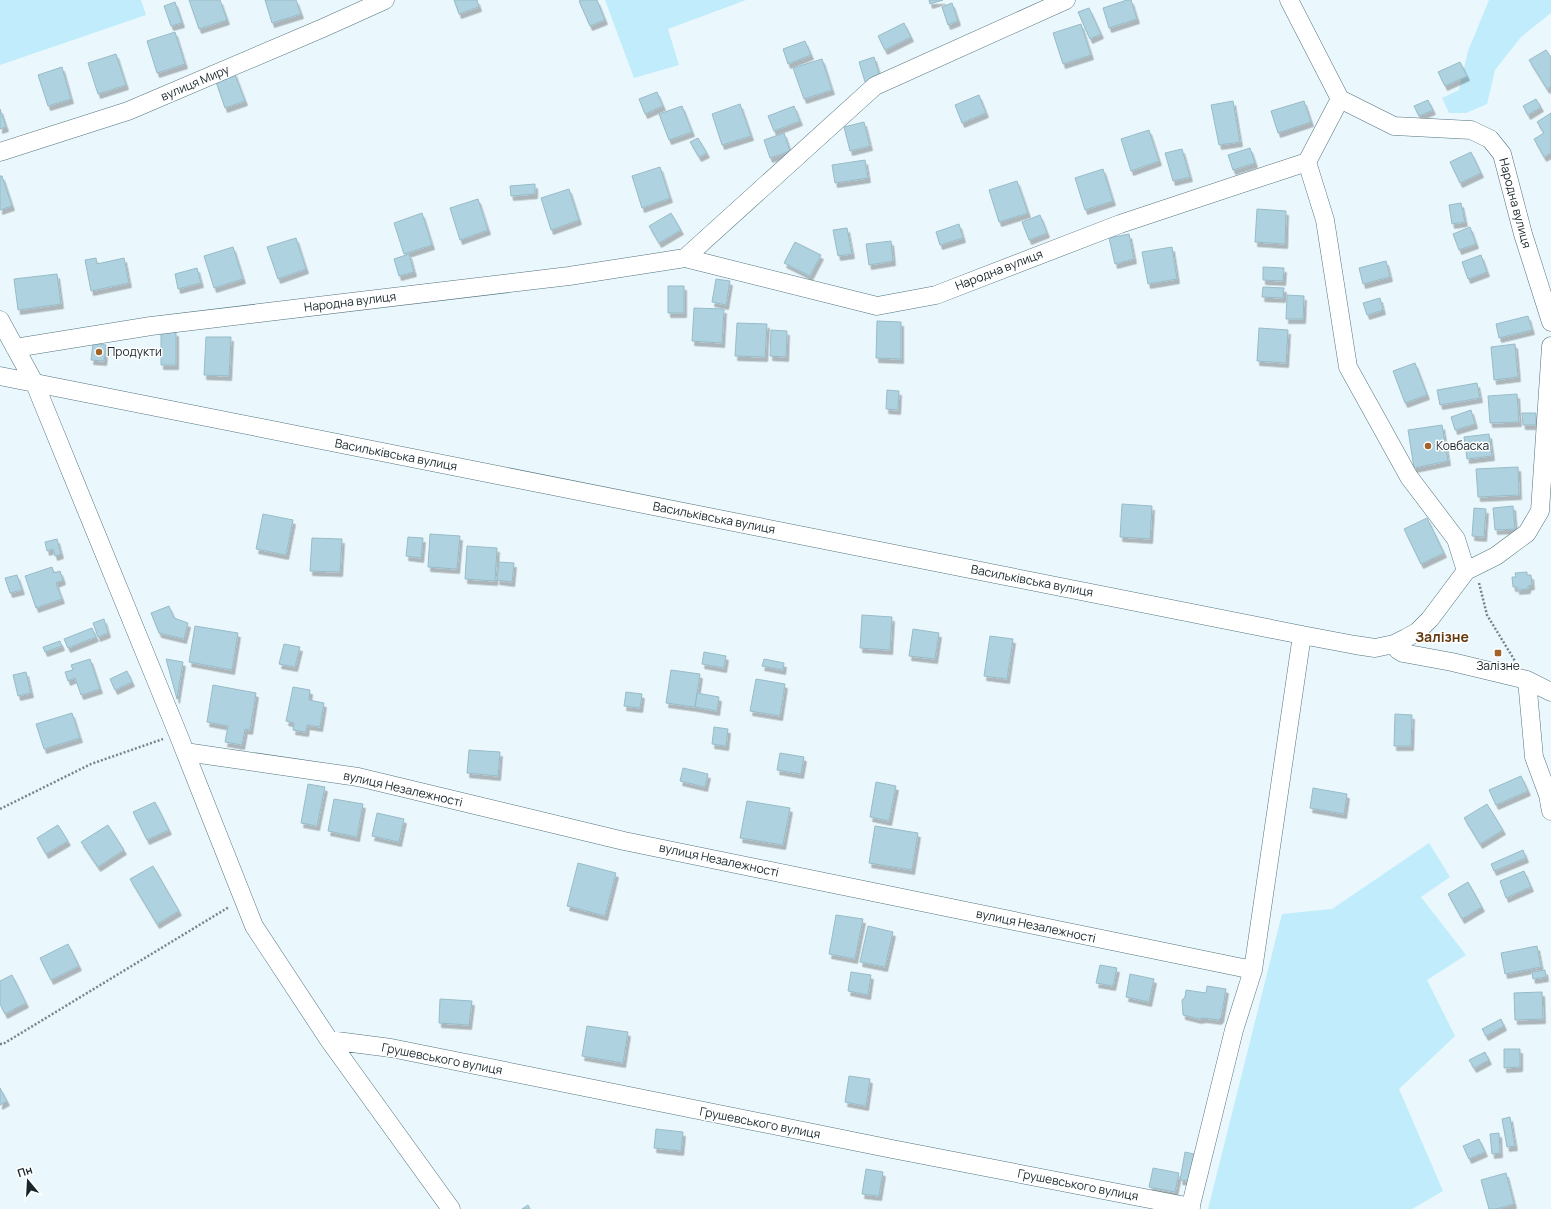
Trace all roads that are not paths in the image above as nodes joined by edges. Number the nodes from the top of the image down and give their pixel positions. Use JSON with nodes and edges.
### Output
{"nodes":[{"id":1,"x":386,"y":0,"type":"edge"},
{"id":2,"x":1066,"y":0,"type":"edge"},
{"id":3,"x":1289,"y":0,"type":"edge"},
{"id":4,"x":1340,"y":99,"type":"junction"},
{"id":5,"x":0,"y":152,"type":"edge"},
{"id":6,"x":1307,"y":162,"type":"junction"},
{"id":7,"x":685,"y":258,"type":"junction"},
{"id":8,"x":0,"y":320,"type":"edge"},
{"id":9,"x":1551,"y":322,"type":"edge"},
{"id":10,"x":1551,"y":346,"type":"edge"},
{"id":11,"x":15,"y":348,"type":"junction"},
{"id":12,"x":0,"y":376,"type":"edge"},
{"id":13,"x":35,"y":384,"type":"junction"},
{"id":14,"x":1470,"y":569,"type":"junction"},
{"id":15,"x":1302,"y":635,"type":"junction"},
{"id":16,"x":1394,"y":644,"type":"junction"},
{"id":17,"x":1527,"y":680,"type":"junction"},
{"id":18,"x":1551,"y":692,"type":"edge"},
{"id":19,"x":185,"y":752,"type":"junction"},
{"id":20,"x":1551,"y":811,"type":"edge"},
{"id":21,"x":1253,"y":970,"type":"junction"},
{"id":22,"x":329,"y":1040,"type":"junction"},
{"id":23,"x":1190,"y":1208,"type":"edge"},
{"id":24,"x":452,"y":1209,"type":"edge"}],
"edges":[{"from":1,"to":5,"type":"street","name":"вулиця Миру"},
{"from":2,"to":7,"type":"street"},
{"from":3,"to":4,"type":"street"},
{"from":4,"to":6,"type":"street"},
{"from":4,"to":9,"type":"street","name":"Народна вулиця"},
{"from":6,"to":7,"type":"street","name":"Народна вулиця"},
{"from":6,"to":14,"type":"street"},
{"from":7,"to":11,"type":"street","name":"Народна вулиця"},
{"from":8,"to":11,"type":"street"},
{"from":10,"to":14,"type":"street"},
{"from":11,"to":13,"type":"street"},
{"from":12,"to":13,"type":"street","name":"Васильківська вулиця"},
{"from":13,"to":15,"type":"street","name":"Васильківська вулиця"},
{"from":13,"to":19,"type":"street"},
{"from":14,"to":16,"type":"street","name":"Васильківська вулиця"},
{"from":15,"to":16,"type":"street","name":"Васильківська вулиця"},
{"from":15,"to":21,"type":"street"},
{"from":16,"to":17,"type":"street"},
{"from":17,"to":18,"type":"street"},
{"from":17,"to":20,"type":"street"},
{"from":19,"to":21,"type":"street","name":"вулиця Незалежності"},
{"from":19,"to":22,"type":"street"},
{"from":21,"to":23,"type":"street"},
{"from":22,"to":23,"type":"street","name":"Грушевського вулиця"},
{"from":22,"to":24,"type":"street"}]}
